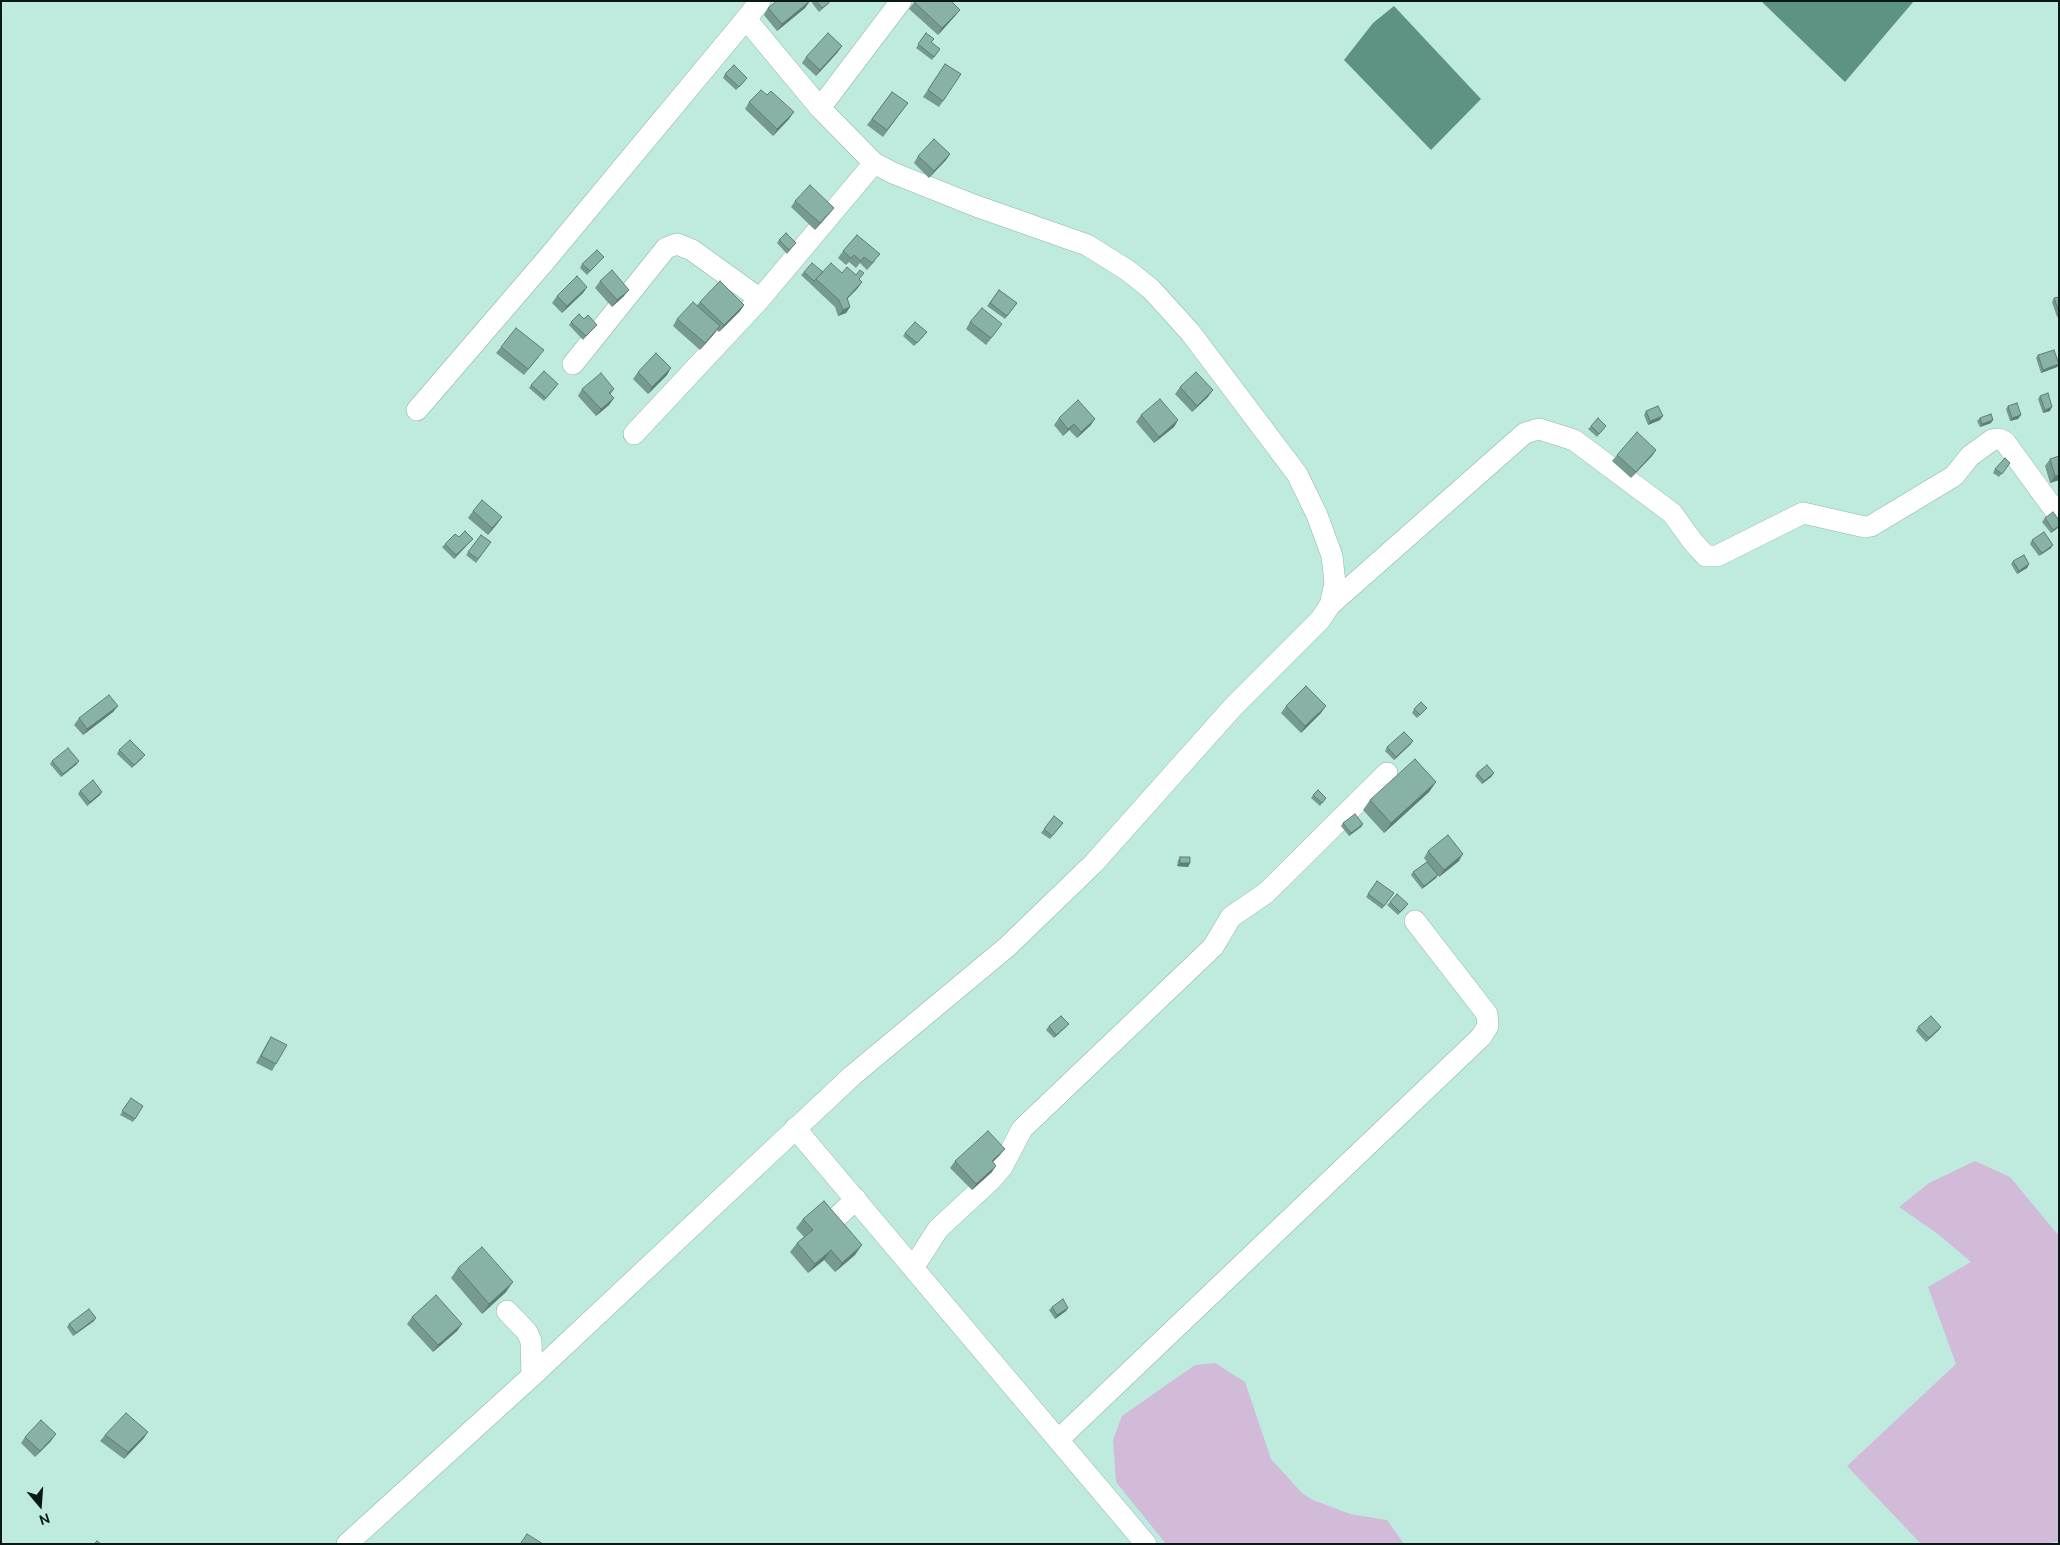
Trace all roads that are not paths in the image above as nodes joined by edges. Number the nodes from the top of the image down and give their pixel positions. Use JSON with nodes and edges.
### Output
{"nodes":[{"id":1,"x":760,"y":1,"type":"edge"},
{"id":2,"x":901,"y":1,"type":"edge"},
{"id":3,"x":746,"y":19,"type":"junction"},
{"id":4,"x":820,"y":108,"type":"junction"},
{"id":5,"x":874,"y":164,"type":"junction"},
{"id":6,"x":760,"y":299,"type":"junction"},
{"id":7,"x":573,"y":364,"type":"dead end"},
{"id":8,"x":417,"y":410,"type":"dead end"},
{"id":9,"x":634,"y":434,"type":"dead end"},
{"id":10,"x":2059,"y":516,"type":"edge"},
{"id":11,"x":1330,"y":605,"type":"junction"},
{"id":12,"x":1388,"y":773,"type":"dead end"},
{"id":13,"x":1415,"y":920,"type":"dead end"},
{"id":14,"x":796,"y":1128,"type":"junction"},
{"id":15,"x":856,"y":1199,"type":"junction"},
{"id":16,"x":833,"y":1221,"type":"edge"},
{"id":17,"x":913,"y":1268,"type":"junction"},
{"id":18,"x":507,"y":1311,"type":"dead end"},
{"id":19,"x":532,"y":1376,"type":"junction"},
{"id":20,"x":1058,"y":1440,"type":"junction"},
{"id":21,"x":347,"y":1544,"type":"edge"},
{"id":22,"x":1146,"y":1544,"type":"edge"}],
"edges":[{"from":1,"to":3,"type":"street"},
{"from":2,"to":4,"type":"street"},
{"from":3,"to":4,"type":"street"},
{"from":3,"to":8,"type":"street"},
{"from":4,"to":5,"type":"street"},
{"from":5,"to":6,"type":"street"},
{"from":5,"to":11,"type":"street"},
{"from":6,"to":7,"type":"street"},
{"from":6,"to":9,"type":"street"},
{"from":10,"to":11,"type":"street"},
{"from":11,"to":14,"type":"street"},
{"from":12,"to":17,"type":"street"},
{"from":13,"to":20,"type":"street"},
{"from":14,"to":15,"type":"street"},
{"from":14,"to":19,"type":"street"},
{"from":15,"to":16,"type":"street"},
{"from":15,"to":17,"type":"street"},
{"from":17,"to":20,"type":"street"},
{"from":18,"to":19,"type":"street"},
{"from":19,"to":21,"type":"street"},
{"from":20,"to":22,"type":"street"}]}
